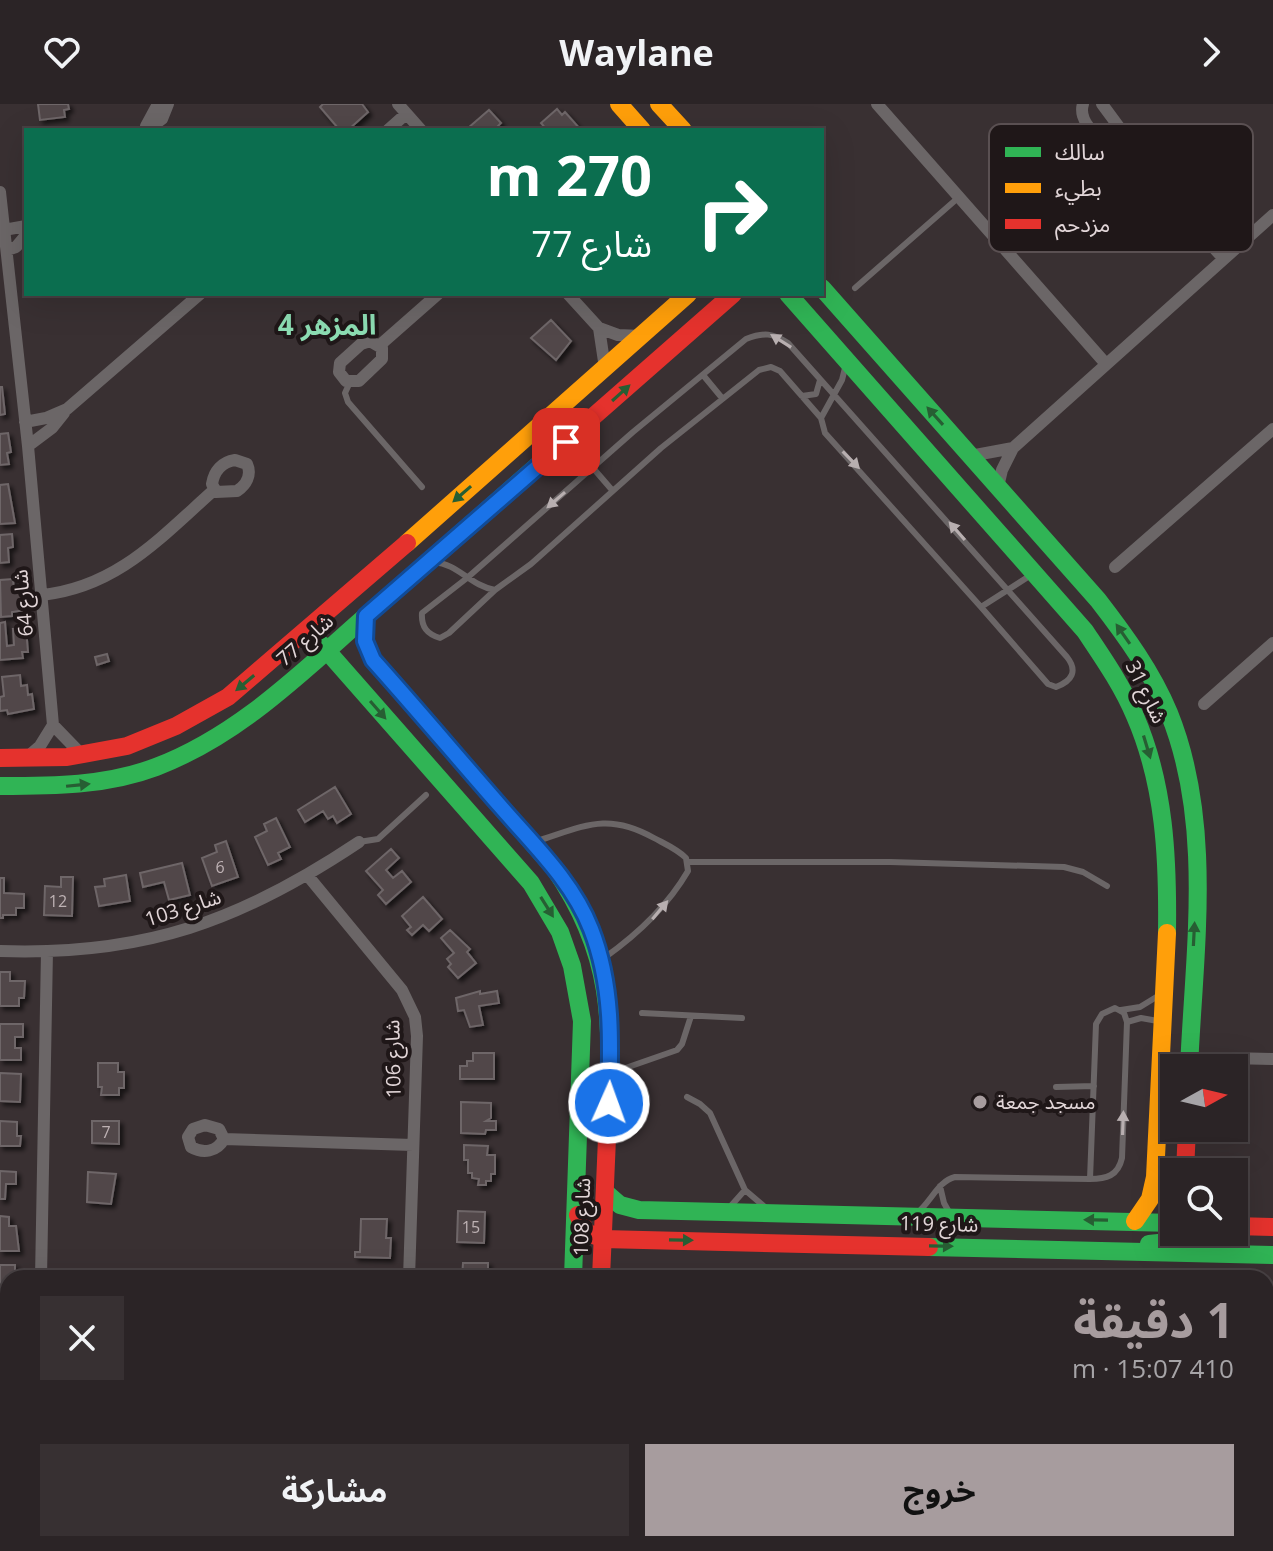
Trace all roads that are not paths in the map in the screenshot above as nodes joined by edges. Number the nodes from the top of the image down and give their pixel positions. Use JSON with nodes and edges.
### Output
{"nodes":[{"id":1,"x":158,"y":104,"type":"edge"},
{"id":2,"x":168,"y":104,"type":"edge"},
{"id":3,"x":619,"y":104,"type":"edge"},
{"id":4,"x":659,"y":104,"type":"edge"},
{"id":5,"x":1083,"y":104,"type":"edge"},
{"id":6,"x":1102,"y":104,"type":"edge"},
{"id":7,"x":885,"y":107,"type":"edge"},
{"id":8,"x":402,"y":109,"type":"edge"},
{"id":9,"x":1087,"y":124,"type":"edge"},
{"id":10,"x":1117,"y":124,"type":"edge"},
{"id":11,"x":146,"y":128,"type":"edge"},
{"id":12,"x":148,"y":128,"type":"edge"},
{"id":13,"x":389,"y":128,"type":"edge"},
{"id":14,"x":419,"y":128,"type":"edge"},
{"id":15,"x":640,"y":128,"type":"edge"},
{"id":16,"x":681,"y":128,"type":"edge"},
{"id":17,"x":0,"y":192,"type":"edge"},
{"id":18,"x":959,"y":197,"type":"junction"},
{"id":19,"x":1273,"y":215,"type":"edge"},
{"id":20,"x":24,"y":226,"type":"edge"},
{"id":21,"x":4,"y":230,"type":"junction"},
{"id":22,"x":989,"y":231,"type":"edge"},
{"id":23,"x":1253,"y":232,"type":"edge"},
{"id":24,"x":24,"y":237,"type":"edge"},
{"id":25,"x":7,"y":250,"type":"junction"},
{"id":26,"x":1007,"y":252,"type":"edge"},
{"id":27,"x":1218,"y":252,"type":"edge"},
{"id":28,"x":1230,"y":252,"type":"edge"},
{"id":29,"x":1223,"y":258,"type":"junction"},
{"id":30,"x":855,"y":288,"type":"dead end"},
{"id":31,"x":824,"y":290,"type":"edge"},
{"id":32,"x":198,"y":296,"type":"edge"},
{"id":33,"x":436,"y":296,"type":"edge"},
{"id":34,"x":570,"y":296,"type":"edge"},
{"id":35,"x":686,"y":296,"type":"edge"},
{"id":36,"x":731,"y":296,"type":"edge"},
{"id":37,"x":790,"y":296,"type":"edge"},
{"id":38,"x":599,"y":328,"type":"junction"},
{"id":39,"x":642,"y":336,"type":"junction"},
{"id":40,"x":380,"y":345,"type":"junction"},
{"id":41,"x":846,"y":362,"type":"junction"},
{"id":42,"x":1106,"y":364,"type":"junction"},
{"id":43,"x":605,"y":368,"type":"junction"},
{"id":44,"x":703,"y":375,"type":"junction"},
{"id":45,"x":820,"y":380,"type":"junction"},
{"id":46,"x":350,"y":382,"type":"junction"},
{"id":47,"x":833,"y":395,"type":"junction"},
{"id":48,"x":802,"y":396,"type":"junction"},
{"id":49,"x":722,"y":398,"type":"junction"},
{"id":50,"x":67,"y":409,"type":"junction"},
{"id":51,"x":821,"y":418,"type":"junction"},
{"id":52,"x":25,"y":422,"type":"junction"},
{"id":53,"x":543,"y":424,"type":"junction"},
{"id":54,"x":1273,"y":429,"type":"edge"},
{"id":55,"x":28,"y":446,"type":"junction"},
{"id":56,"x":1013,"y":448,"type":"junction"},
{"id":57,"x":970,"y":456,"type":"junction"},
{"id":58,"x":593,"y":468,"type":"junction"},
{"id":59,"x":524,"y":479,"type":"junction"},
{"id":60,"x":422,"y":487,"type":"dead end"},
{"id":61,"x":998,"y":487,"type":"junction"},
{"id":62,"x":214,"y":490,"type":"dead end"},
{"id":63,"x":612,"y":490,"type":"junction"},
{"id":64,"x":427,"y":563,"type":"junction"},
{"id":65,"x":1115,"y":567,"type":"dead end"},
{"id":66,"x":1034,"y":573,"type":"junction"},
{"id":67,"x":467,"y":578,"type":"junction"},
{"id":68,"x":495,"y":590,"type":"junction"},
{"id":69,"x":1007,"y":591,"type":"junction"},
{"id":70,"x":42,"y":595,"type":"junction"},
{"id":71,"x":981,"y":607,"type":"junction"},
{"id":72,"x":327,"y":614,"type":"junction"},
{"id":73,"x":366,"y":616,"type":"junction"},
{"id":74,"x":1271,"y":648,"type":"edge"},
{"id":75,"x":326,"y":652,"type":"junction"},
{"id":76,"x":1204,"y":704,"type":"dead end"},
{"id":77,"x":53,"y":725,"type":"junction"},
{"id":78,"x":82,"y":755,"type":"junction"},
{"id":79,"x":0,"y":758,"type":"edge"},
{"id":80,"x":25,"y":759,"type":"junction"},
{"id":81,"x":0,"y":786,"type":"edge"},
{"id":82,"x":426,"y":795,"type":"dead end"},
{"id":83,"x":457,"y":800,"type":"junction"},
{"id":84,"x":495,"y":800,"type":"junction"},
{"id":85,"x":359,"y":842,"type":"joint"},
{"id":86,"x":532,"y":843,"type":"junction"},
{"id":87,"x":689,"y":862,"type":"junction"},
{"id":88,"x":308,"y":876,"type":"junction"},
{"id":89,"x":1107,"y":886,"type":"dead end"},
{"id":90,"x":1169,"y":886,"type":"junction"},
{"id":91,"x":0,"y":951,"type":"edge"},
{"id":92,"x":47,"y":951,"type":"junction"},
{"id":93,"x":601,"y":960,"type":"junction"},
{"id":94,"x":1192,"y":974,"type":"junction"},
{"id":95,"x":1164,"y":991,"type":"junction"},
{"id":96,"x":1120,"y":1010,"type":"junction"},
{"id":97,"x":642,"y":1013,"type":"dead end"},
{"id":98,"x":691,"y":1016,"type":"junction"},
{"id":99,"x":742,"y":1018,"type":"dead end"},
{"id":100,"x":1127,"y":1022,"type":"junction"},
{"id":101,"x":1163,"y":1023,"type":"junction"},
{"id":102,"x":1189,"y":1054,"type":"edge"},
{"id":103,"x":1248,"y":1058,"type":"edge"},
{"id":104,"x":1273,"y":1059,"type":"edge"},
{"id":105,"x":610,"y":1073,"type":"junction"},
{"id":106,"x":1094,"y":1086,"type":"junction"},
{"id":107,"x":1056,"y":1087,"type":"dead end"},
{"id":108,"x":687,"y":1097,"type":"dead end"},
{"id":109,"x":224,"y":1139,"type":"dead end"},
{"id":110,"x":413,"y":1145,"type":"junction"},
{"id":111,"x":1090,"y":1179,"type":"junction"},
{"id":112,"x":940,"y":1186,"type":"junction"},
{"id":113,"x":745,"y":1190,"type":"junction"},
{"id":114,"x":605,"y":1192,"type":"junction"},
{"id":115,"x":576,"y":1208,"type":"junction"},
{"id":116,"x":721,"y":1213,"type":"junction"},
{"id":117,"x":776,"y":1214,"type":"junction"},
{"id":118,"x":862,"y":1216,"type":"junction"},
{"id":119,"x":910,"y":1217,"type":"junction"},
{"id":120,"x":953,"y":1218,"type":"junction"},
{"id":121,"x":1135,"y":1221,"type":"junction"},
{"id":122,"x":1160,"y":1222,"type":"edge"},
{"id":123,"x":1248,"y":1226,"type":"edge"},
{"id":124,"x":1273,"y":1227,"type":"edge"},
{"id":125,"x":603,"y":1239,"type":"junction"},
{"id":126,"x":808,"y":1243,"type":"junction"},
{"id":127,"x":1160,"y":1244,"type":"edge"},
{"id":128,"x":1111,"y":1251,"type":"junction"},
{"id":129,"x":1273,"y":1255,"type":"edge"},
{"id":130,"x":41,"y":1270,"type":"edge"},
{"id":131,"x":409,"y":1270,"type":"edge"},
{"id":132,"x":573,"y":1270,"type":"edge"},
{"id":133,"x":601,"y":1270,"type":"edge"}],
"edges":[{"from":1,"to":11,"type":"street"},
{"from":2,"to":12,"type":"street"},
{"from":3,"to":15,"type":"street"},
{"from":4,"to":16,"type":"street"},
{"from":5,"to":9,"type":"street"},
{"from":6,"to":10,"type":"street"},
{"from":7,"to":18,"type":"street"},
{"from":8,"to":13,"type":"street"},
{"from":8,"to":14,"type":"street"},
{"from":17,"to":21,"type":"street","name":"شارع 64"},
{"from":18,"to":22,"type":"street"},
{"from":18,"to":30,"type":"lane"},
{"from":19,"to":23,"type":"street"},
{"from":20,"to":21,"type":"street"},
{"from":21,"to":25,"type":"street","name":"شارع 64"},
{"from":24,"to":25,"type":"street"},
{"from":25,"to":52,"type":"street","name":"شارع 64"},
{"from":26,"to":42,"type":"street"},
{"from":27,"to":29,"type":"street"},
{"from":28,"to":29,"type":"street"},
{"from":29,"to":42,"type":"street"},
{"from":57,"to":31,"type":"street","name":"شارع 31","one_way":true},
{"from":32,"to":50,"type":"street"},
{"from":33,"to":40,"type":"street"},
{"from":34,"to":38,"type":"street"},
{"from":35,"to":39,"type":"street","name":"شارع 77"},
{"from":59,"to":36,"type":"street","name":"شارع 77","one_way":true},
{"from":37,"to":41,"type":"street","name":"شارع 31"},
{"from":38,"to":39,"type":"street"},
{"from":38,"to":43,"type":"street"},
{"from":39,"to":43,"type":"street","name":"شارع 77"},
{"from":40,"to":46,"type":"street"},
{"from":40,"to":46,"type":"street"},
{"from":41,"to":47,"type":"lane"},
{"from":41,"to":66,"type":"street","name":"شارع 31"},
{"from":42,"to":56,"type":"street"},
{"from":43,"to":53,"type":"street","name":"شارع 77"},
{"from":45,"to":44,"type":"lane","one_way":true},
{"from":44,"to":49,"type":"lane"},
{"from":44,"to":58,"type":"lane"},
{"from":45,"to":47,"type":"lane"},
{"from":45,"to":48,"type":"lane"},
{"from":46,"to":60,"type":"lane"},
{"from":47,"to":51,"type":"lane"},
{"from":69,"to":47,"type":"lane","one_way":true},
{"from":48,"to":49,"type":"lane"},
{"from":48,"to":51,"type":"lane"},
{"from":49,"to":63,"type":"lane"},
{"from":50,"to":52,"type":"street"},
{"from":50,"to":55,"type":"street"},
{"from":51,"to":71,"type":"lane","one_way":true},
{"from":52,"to":55,"type":"street","name":"شارع 64"},
{"from":53,"to":59,"type":"street"},
{"from":53,"to":72,"type":"street","name":"شارع 77","one_way":true},
{"from":54,"to":65,"type":"street"},
{"from":55,"to":70,"type":"street","name":"شارع 64"},
{"from":56,"to":57,"type":"street"},
{"from":56,"to":61,"type":"street"},
{"from":57,"to":61,"type":"street","name":"شارع 31"},
{"from":58,"to":63,"type":"lane"},
{"from":58,"to":67,"type":"lane","one_way":true},
{"from":59,"to":64,"type":"street","name":"شارع 77"},
{"from":94,"to":61,"type":"street","name":"شارع 31","one_way":true},
{"from":62,"to":70,"type":"street"},
{"from":63,"to":68,"type":"lane"},
{"from":64,"to":67,"type":"lane"},
{"from":64,"to":73,"type":"street","name":"شارع 77"},
{"from":66,"to":69,"type":"lane"},
{"from":66,"to":90,"type":"street","name":"شارع 31","one_way":true},
{"from":67,"to":68,"type":"lane"},
{"from":67,"to":68,"type":"lane"},
{"from":69,"to":71,"type":"lane"},
{"from":69,"to":71,"type":"lane"},
{"from":70,"to":77,"type":"street","name":"شارع 64"},
{"from":72,"to":75,"type":"street"},
{"from":72,"to":78,"type":"street","name":"شارع 77","one_way":true},
{"from":73,"to":75,"type":"street","name":"شارع 77"},
{"from":73,"to":84,"type":"street","name":"شارع 108"},
{"from":74,"to":76,"type":"street"},
{"from":81,"to":75,"type":"street","name":"شارع 77","one_way":true},
{"from":75,"to":83,"type":"street","name":"شارع 108","one_way":true},
{"from":77,"to":78,"type":"street"},
{"from":77,"to":80,"type":"street"},
{"from":78,"to":80,"type":"street","name":"شارع 77"},
{"from":79,"to":80,"type":"street","name":"شارع 77"},
{"from":82,"to":85,"type":"lane"},
{"from":83,"to":84,"type":"street"},
{"from":83,"to":115,"type":"street","name":"شارع 108","one_way":true},
{"from":84,"to":86,"type":"street","name":"شارع 108"},
{"from":85,"to":88,"type":"street","name":"شارع 103"},
{"from":86,"to":87,"type":"lane"},
{"from":86,"to":93,"type":"street","name":"شارع 108"},
{"from":87,"to":89,"type":"lane"},
{"from":93,"to":87,"type":"lane","one_way":true},
{"from":88,"to":92,"type":"street","name":"شارع 103"},
{"from":88,"to":110,"type":"street","name":"شارع 106"},
{"from":90,"to":94,"type":"street"},
{"from":90,"to":95,"type":"street","name":"شارع 31"},
{"from":91,"to":92,"type":"street","name":"شارع 103"},
{"from":92,"to":130,"type":"street"},
{"from":93,"to":105,"type":"street","name":"شارع 108"},
{"from":94,"to":102,"type":"street","name":"شارع 31"},
{"from":95,"to":96,"type":"lane"},
{"from":95,"to":101,"type":"street","name":"شارع 31"},
{"from":96,"to":100,"type":"lane"},
{"from":96,"to":106,"type":"lane"},
{"from":97,"to":98,"type":"lane"},
{"from":98,"to":99,"type":"lane"},
{"from":98,"to":105,"type":"lane"},
{"from":100,"to":101,"type":"lane"},
{"from":111,"to":100,"type":"lane","one_way":true},
{"from":101,"to":121,"type":"street","name":"شارع 31"},
{"from":103,"to":104,"type":"street"},
{"from":105,"to":114,"type":"street","name":"شارع 108"},
{"from":106,"to":107,"type":"lane"},
{"from":106,"to":111,"type":"lane"},
{"from":108,"to":113,"type":"lane"},
{"from":109,"to":110,"type":"street"},
{"from":110,"to":131,"type":"street","name":"شارع 106"},
{"from":111,"to":112,"type":"lane"},
{"from":112,"to":119,"type":"lane"},
{"from":112,"to":120,"type":"lane"},
{"from":113,"to":116,"type":"lane"},
{"from":113,"to":117,"type":"lane"},
{"from":114,"to":116,"type":"street","name":"شارع 119"},
{"from":114,"to":125,"type":"street","name":"شارع 108"},
{"from":115,"to":125,"type":"street"},
{"from":115,"to":132,"type":"street","name":"شارع 108"},
{"from":116,"to":117,"type":"street","name":"شارع 119"},
{"from":117,"to":118,"type":"street","name":"شارع 119"},
{"from":118,"to":119,"type":"street","name":"شارع 119"},
{"from":118,"to":126,"type":"street"},
{"from":119,"to":120,"type":"street","name":"شارع 119"},
{"from":121,"to":120,"type":"street","name":"شارع 119","one_way":true},
{"from":121,"to":122,"type":"street","name":"شارع 119"},
{"from":123,"to":124,"type":"street"},
{"from":125,"to":126,"type":"street","name":"شارع 119","one_way":true},
{"from":125,"to":133,"type":"street","name":"شارع 108"},
{"from":126,"to":128,"type":"street","name":"شارع 119","one_way":true},
{"from":127,"to":128,"type":"street"},
{"from":128,"to":129,"type":"street","name":"شارع 119"}]}
